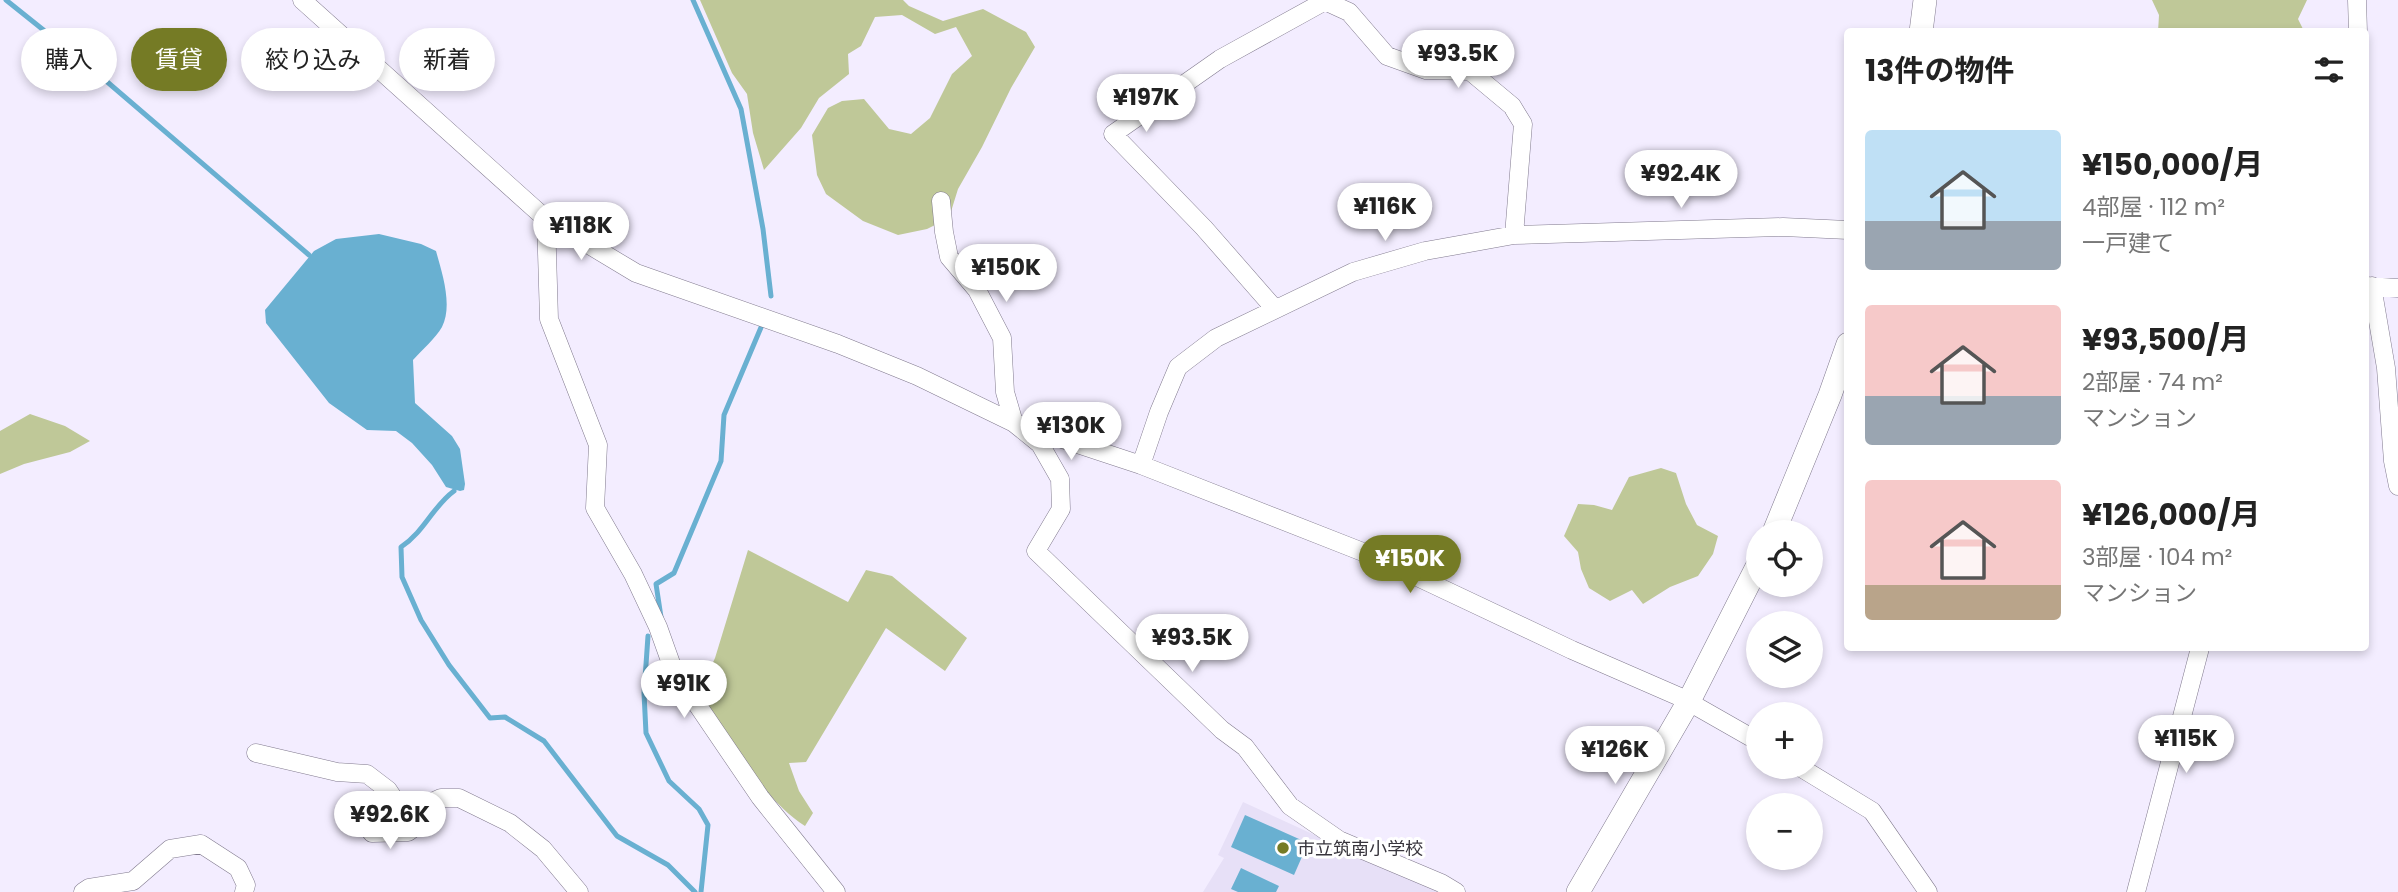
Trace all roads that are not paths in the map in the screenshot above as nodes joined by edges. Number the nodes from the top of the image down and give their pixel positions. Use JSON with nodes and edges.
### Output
{"nodes":[{"id":1,"x":303,"y":0,"type":"edge"},
{"id":2,"x":1925,"y":0,"type":"edge"},
{"id":3,"x":2357,"y":0,"type":"edge"},
{"id":4,"x":1922,"y":28,"type":"edge"},
{"id":5,"x":2358,"y":28,"type":"edge"},
{"id":6,"x":941,"y":201,"type":"dead end"},
{"id":7,"x":546,"y":219,"type":"junction"},
{"id":8,"x":1844,"y":230,"type":"edge"},
{"id":9,"x":1514,"y":235,"type":"junction"},
{"id":10,"x":2369,"y":286,"type":"edge"},
{"id":11,"x":2398,"y":288,"type":"edge"},
{"id":12,"x":1275,"y":309,"type":"junction"},
{"id":13,"x":1844,"y":356,"type":"edge"},
{"id":14,"x":1014,"y":423,"type":"junction"},
{"id":15,"x":1141,"y":465,"type":"junction"},
{"id":16,"x":2398,"y":486,"type":"edge"},
{"id":17,"x":1779,"y":520,"type":"edge"},
{"id":18,"x":1746,"y":589,"type":"edge"},
{"id":19,"x":2199,"y":651,"type":"edge"},
{"id":20,"x":1689,"y":701,"type":"junction"},
{"id":21,"x":1746,"y":735,"type":"edge"},
{"id":22,"x":256,"y":753,"type":"dead end"},
{"id":23,"x":1819,"y":779,"type":"edge"},
{"id":24,"x":83,"y":892,"type":"edge"},
{"id":25,"x":244,"y":892,"type":"edge"},
{"id":26,"x":579,"y":892,"type":"edge"},
{"id":27,"x":836,"y":892,"type":"edge"},
{"id":28,"x":1456,"y":892,"type":"edge"},
{"id":29,"x":1578,"y":892,"type":"edge"},
{"id":30,"x":1928,"y":892,"type":"edge"},
{"id":31,"x":2136,"y":892,"type":"edge"}],
"edges":[{"from":1,"to":7,"type":"street"},
{"from":2,"to":4,"type":"street"},
{"from":3,"to":5,"type":"street"},
{"from":6,"to":14,"type":"street"},
{"from":7,"to":14,"type":"street"},
{"from":7,"to":27,"type":"street"},
{"from":8,"to":9,"type":"street"},
{"from":9,"to":12,"type":"street"},
{"from":9,"to":12,"type":"street"},
{"from":10,"to":11,"type":"street"},
{"from":10,"to":16,"type":"street"},
{"from":12,"to":15,"type":"street"},
{"from":13,"to":17,"type":"street"},
{"from":14,"to":15,"type":"street"},
{"from":14,"to":28,"type":"street"},
{"from":15,"to":20,"type":"street"},
{"from":18,"to":20,"type":"street"},
{"from":19,"to":31,"type":"street"},
{"from":20,"to":21,"type":"street"},
{"from":20,"to":29,"type":"street"},
{"from":22,"to":26,"type":"street"},
{"from":23,"to":30,"type":"street"},
{"from":24,"to":25,"type":"street"}]}
